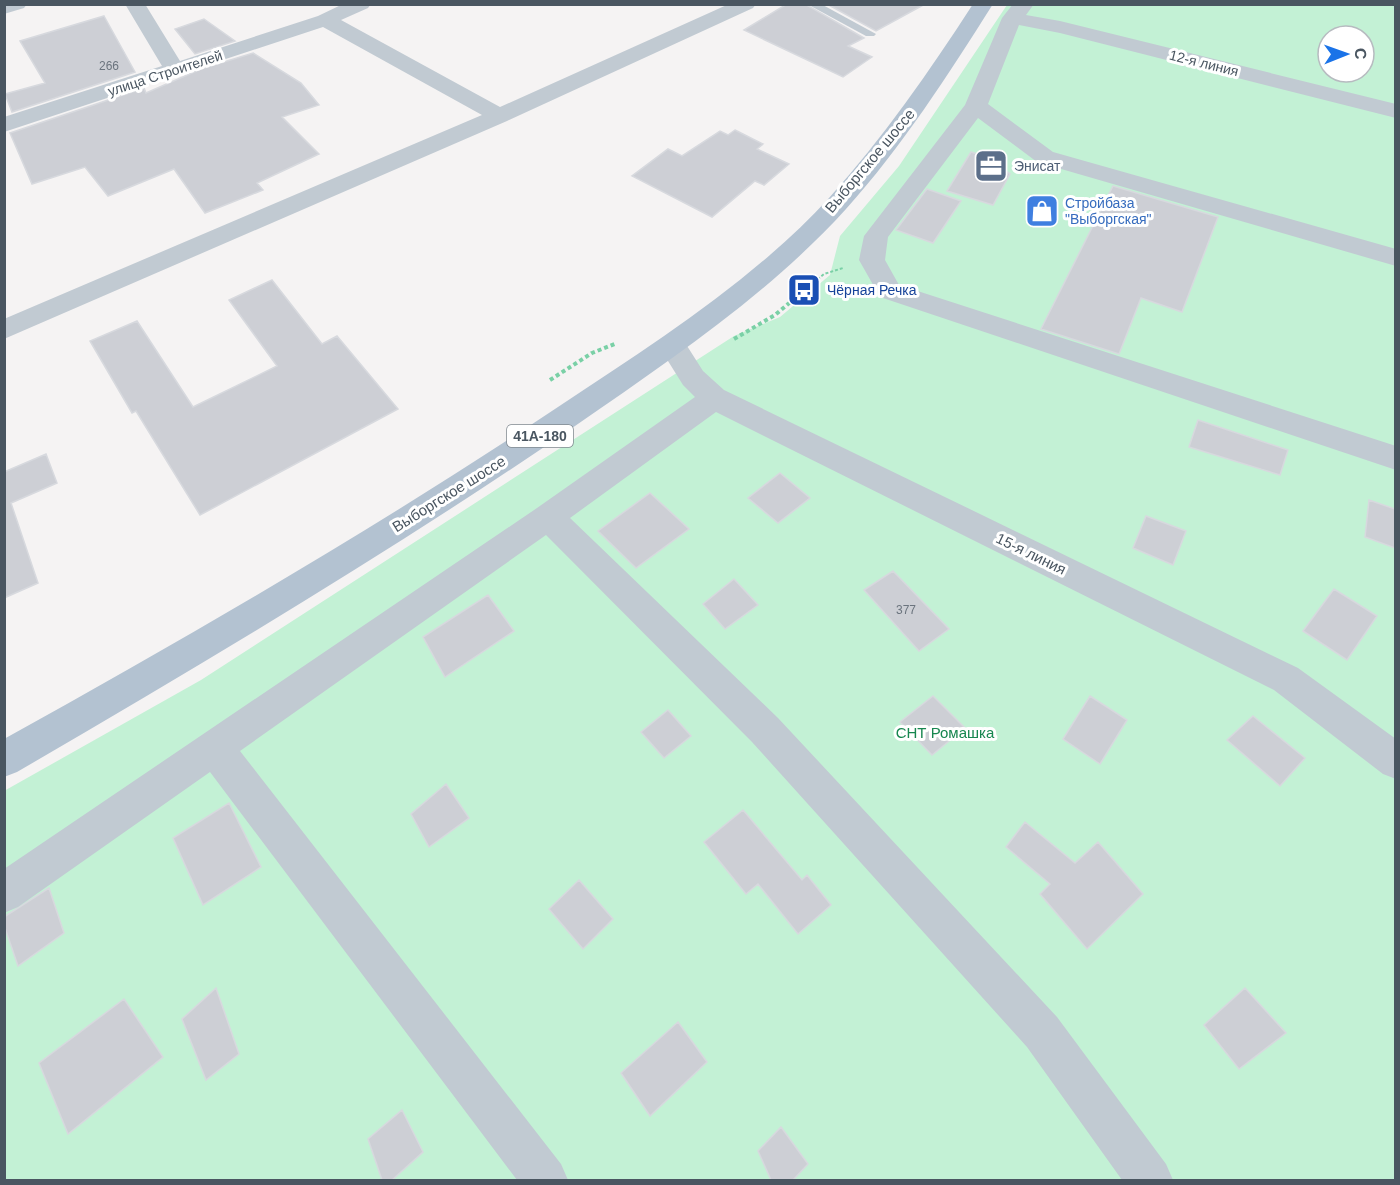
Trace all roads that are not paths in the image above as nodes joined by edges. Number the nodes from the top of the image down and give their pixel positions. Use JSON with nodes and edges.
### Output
{"nodes":[{"id":1,"x":17,"y":4,"type":"edge"},
{"id":2,"x":135,"y":4,"type":"edge"},
{"id":3,"x":361,"y":4,"type":"edge"},
{"id":4,"x":746,"y":4,"type":"edge"},
{"id":5,"x":812,"y":4,"type":"edge"},
{"id":6,"x":983,"y":4,"type":"edge"},
{"id":7,"x":4,"y":8,"type":"edge"},
{"id":8,"x":1018,"y":11,"type":"edge"},
{"id":9,"x":326,"y":20,"type":"junction"},
{"id":10,"x":870,"y":34,"type":"dead end"},
{"id":11,"x":175,"y":69,"type":"junction"},
{"id":12,"x":976,"y":106,"type":"junction"},
{"id":13,"x":1395,"y":111,"type":"edge"},
{"id":14,"x":499,"y":116,"type":"junction"},
{"id":15,"x":4,"y":125,"type":"edge"},
{"id":16,"x":1395,"y":258,"type":"edge"},
{"id":17,"x":4,"y":330,"type":"edge"},
{"id":18,"x":672,"y":345,"type":"junction"},
{"id":19,"x":714,"y":398,"type":"junction"},
{"id":20,"x":1395,"y":458,"type":"edge"},
{"id":21,"x":548,"y":517,"type":"junction"},
{"id":22,"x":214,"y":747,"type":"junction"},
{"id":23,"x":4,"y":759,"type":"edge"},
{"id":24,"x":1395,"y":761,"type":"edge"},
{"id":25,"x":4,"y":893,"type":"edge"},
{"id":26,"x":545,"y":1180,"type":"edge"},
{"id":27,"x":1150,"y":1180,"type":"edge"}],
"edges":[{"from":1,"to":7,"type":"street"},
{"from":2,"to":11,"type":"street"},
{"from":3,"to":9,"type":"street","name":"улица Строителей"},
{"from":4,"to":14,"type":"street"},
{"from":5,"to":10,"type":"lane"},
{"from":6,"to":18,"type":"main road","name":"Выборгское шоссе","number":"41А-180"},
{"from":8,"to":12,"type":"street"},
{"from":8,"to":13,"type":"street","name":"12-я линия"},
{"from":9,"to":11,"type":"street","name":"улица Строителей"},
{"from":9,"to":14,"type":"street"},
{"from":11,"to":15,"type":"street","name":"улица Строителей"},
{"from":12,"to":16,"type":"street"},
{"from":12,"to":20,"type":"street"},
{"from":14,"to":17,"type":"street"},
{"from":18,"to":19,"type":"street","name":"15-я линия"},
{"from":18,"to":23,"type":"main road","name":"Выборгское шоссе","number":"41А-180"},
{"from":19,"to":21,"type":"street"},
{"from":19,"to":24,"type":"street","name":"15-я линия"},
{"from":21,"to":22,"type":"street"},
{"from":21,"to":27,"type":"street"},
{"from":22,"to":25,"type":"street"},
{"from":22,"to":26,"type":"street"}]}
